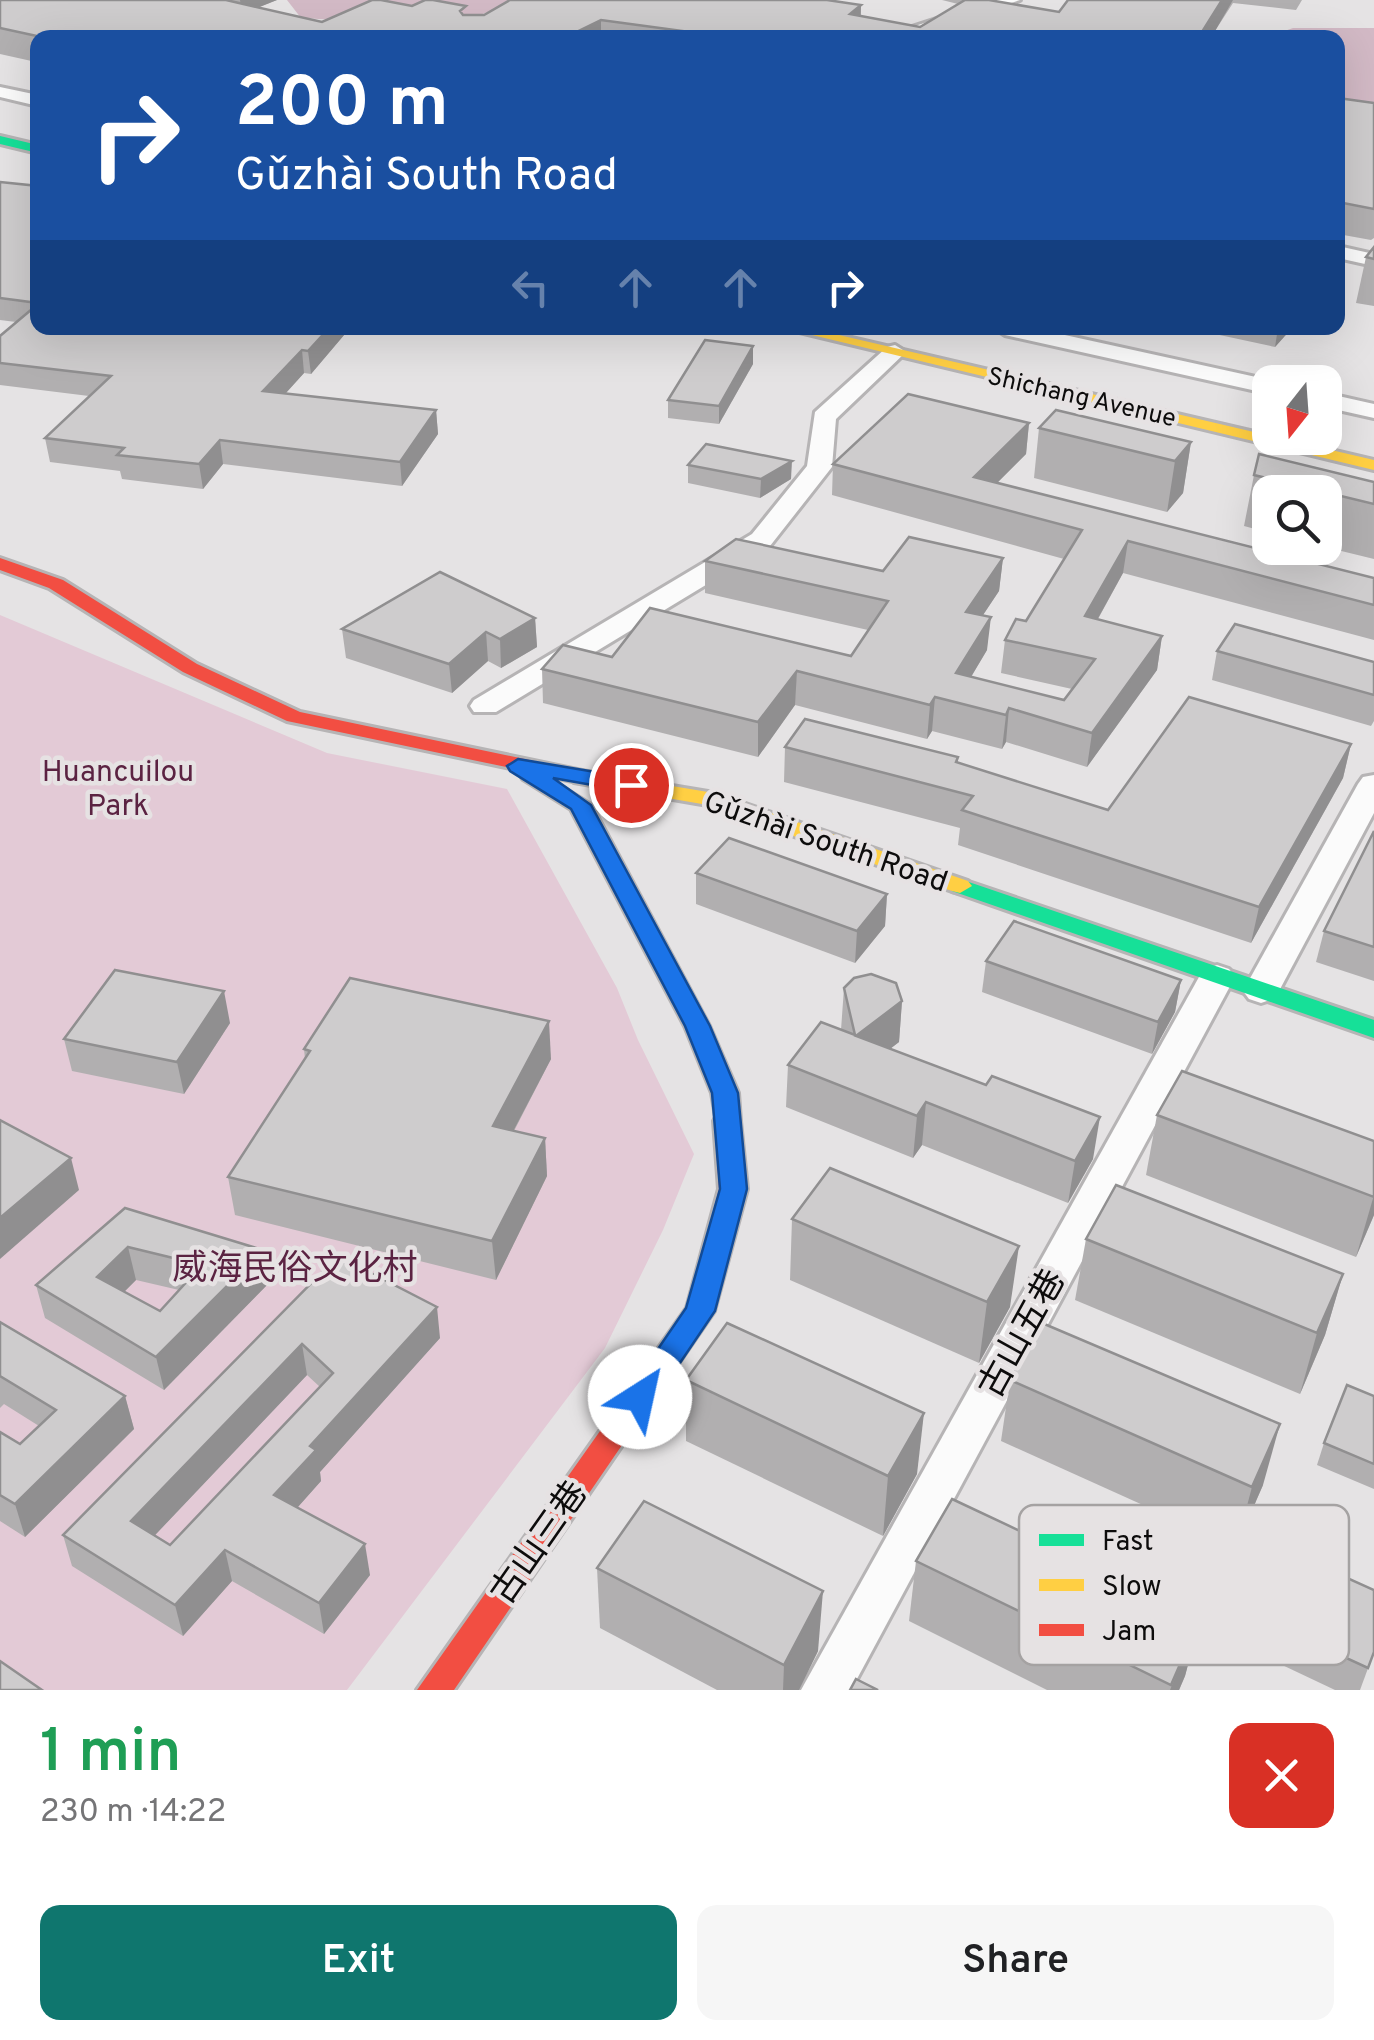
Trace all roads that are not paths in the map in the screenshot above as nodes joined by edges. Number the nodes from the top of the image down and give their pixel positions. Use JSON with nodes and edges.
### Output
{"nodes":[{"id":1,"x":1012,"y":0,"type":"edge"},
{"id":2,"x":913,"y":30,"type":"edge"},
{"id":3,"x":0,"y":92,"type":"edge"},
{"id":4,"x":30,"y":99,"type":"edge"},
{"id":5,"x":0,"y":124,"type":"edge"},
{"id":6,"x":30,"y":130,"type":"edge"},
{"id":7,"x":0,"y":140,"type":"edge"},
{"id":8,"x":30,"y":147,"type":"edge"},
{"id":9,"x":1345,"y":254,"type":"edge"},
{"id":10,"x":1374,"y":260,"type":"edge"},
{"id":11,"x":821,"y":335,"type":"edge"},
{"id":12,"x":903,"y":335,"type":"edge"},
{"id":13,"x":1036,"y":335,"type":"edge"},
{"id":14,"x":895,"y":352,"type":"junction"},
{"id":15,"x":1252,"y":383,"type":"edge"},
{"id":16,"x":1342,"y":404,"type":"edge"},
{"id":17,"x":1374,"y":411,"type":"edge"},
{"id":18,"x":1252,"y":417,"type":"edge"},
{"id":19,"x":1342,"y":438,"type":"edge"},
{"id":20,"x":1374,"y":445,"type":"edge"},
{"id":21,"x":1374,"y":465,"type":"edge"},
{"id":22,"x":0,"y":564,"type":"edge"},
{"id":23,"x":485,"y":706,"type":"dead end"},
{"id":24,"x":518,"y":766,"type":"junction"},
{"id":25,"x":1374,"y":784,"type":"edge"},
{"id":26,"x":1217,"y":976,"type":"junction"},
{"id":27,"x":1261,"y":991,"type":"junction"},
{"id":28,"x":1374,"y":1029,"type":"edge"},
{"id":29,"x":434,"y":1690,"type":"edge"},
{"id":30,"x":825,"y":1690,"type":"edge"}],
"edges":[{"from":1,"to":2,"type":"street"},
{"from":3,"to":4,"type":"street"},
{"from":5,"to":6,"type":"street"},
{"from":7,"to":8,"type":"street"},
{"from":9,"to":10,"type":"street"},
{"from":11,"to":14,"type":"street","name":"Shichang Avenue"},
{"from":12,"to":18,"type":"street","name":"Shichang Avenue"},
{"from":13,"to":15,"type":"street"},
{"from":14,"to":21,"type":"street","name":"Shichang Avenue"},
{"from":14,"to":23,"type":"street"},
{"from":16,"to":17,"type":"street"},
{"from":19,"to":20,"type":"street"},
{"from":22,"to":24,"type":"street","name":"Gǔzhài South Road"},
{"from":24,"to":26,"type":"street","name":"Gǔzhài South Road"},
{"from":24,"to":29,"type":"street","name":"古山三巷"},
{"from":25,"to":27,"type":"street"},
{"from":26,"to":27,"type":"street","name":"Gǔzhài South Road"},
{"from":26,"to":30,"type":"street","name":"古山五巷"},
{"from":27,"to":28,"type":"street","name":"Gǔzhài South Road"}]}
